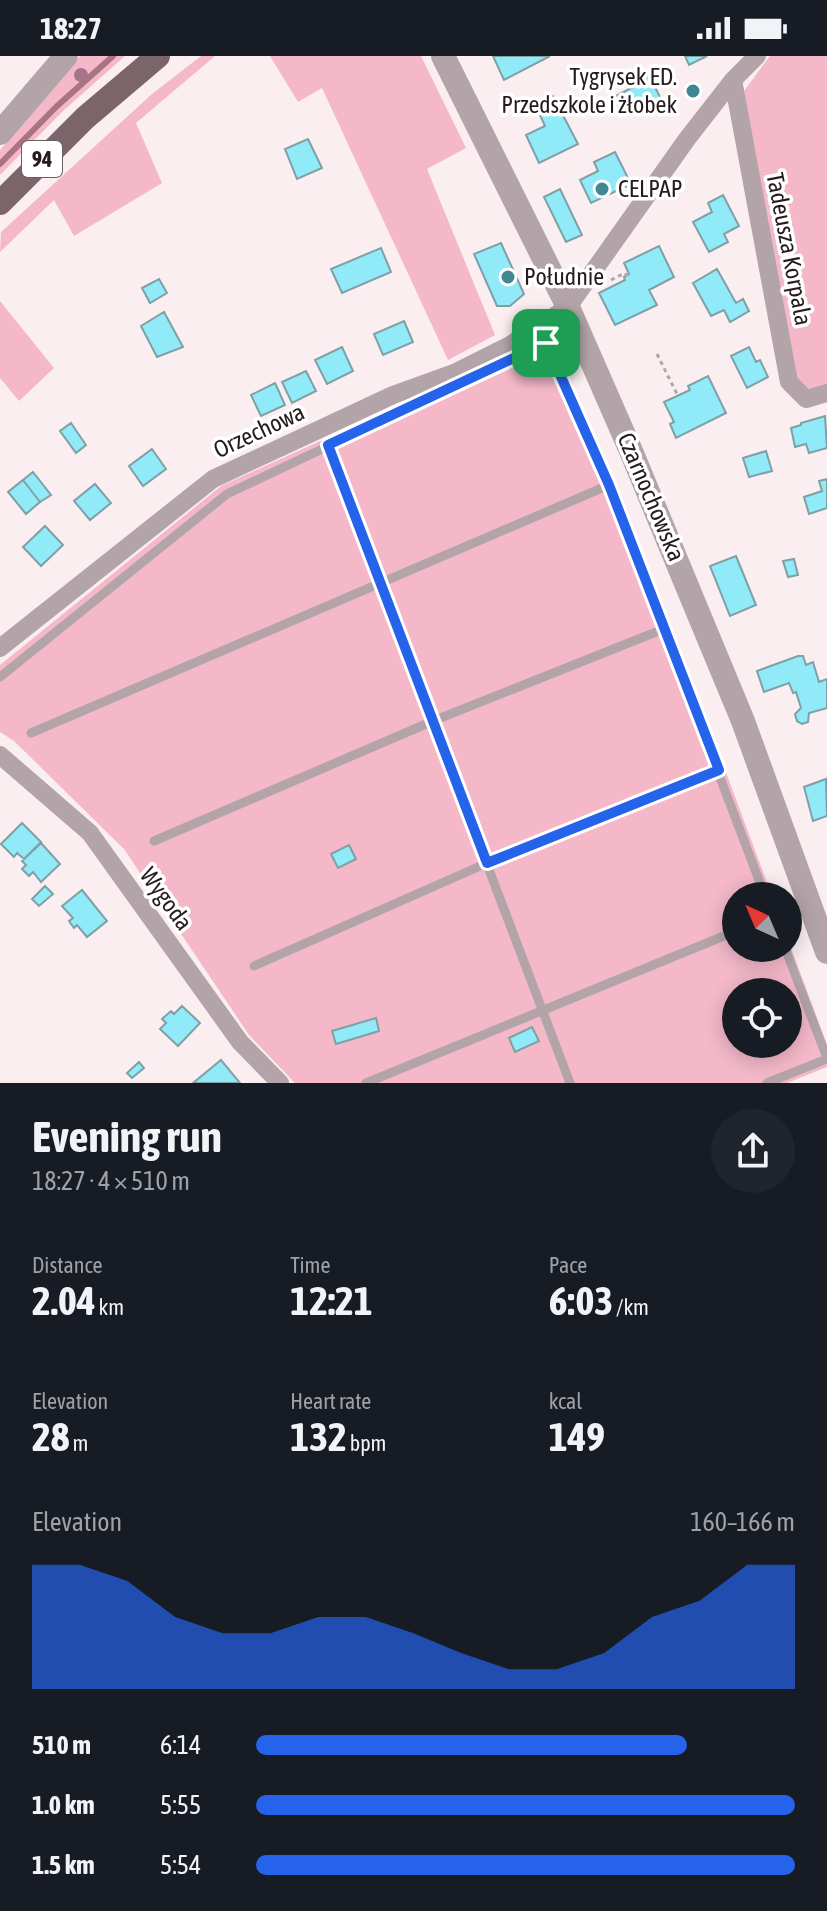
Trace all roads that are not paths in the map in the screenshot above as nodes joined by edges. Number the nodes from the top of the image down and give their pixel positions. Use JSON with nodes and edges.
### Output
{"nodes":[{"id":1,"x":66,"y":56,"type":"edge"},
{"id":2,"x":158,"y":56,"type":"edge"},
{"id":3,"x":443,"y":56,"type":"edge"},
{"id":4,"x":751,"y":58,"type":"edge"},
{"id":5,"x":733,"y":80,"type":"junction"},
{"id":6,"x":0,"y":133,"type":"edge"},
{"id":7,"x":0,"y":203,"type":"edge"},
{"id":8,"x":568,"y":307,"type":"junction"},
{"id":9,"x":827,"y":393,"type":"edge"},
{"id":10,"x":328,"y":443,"type":"junction"},
{"id":11,"x":609,"y":485,"type":"junction"},
{"id":12,"x":380,"y":583,"type":"junction"},
{"id":13,"x":666,"y":628,"type":"junction"},
{"id":14,"x":0,"y":648,"type":"edge"},
{"id":15,"x":0,"y":677,"type":"edge"},
{"id":16,"x":433,"y":721,"type":"junction"},
{"id":17,"x":31,"y":733,"type":"dead end"},
{"id":18,"x":0,"y":755,"type":"edge"},
{"id":19,"x":719,"y":770,"type":"junction"},
{"id":20,"x":154,"y":841,"type":"dead end"},
{"id":21,"x":487,"y":863,"type":"junction"},
{"id":22,"x":760,"y":882,"type":"edge"},
{"id":23,"x":722,"y":937,"type":"edge"},
{"id":24,"x":827,"y":952,"type":"edge"},
{"id":25,"x":790,"y":962,"type":"edge"},
{"id":26,"x":254,"y":966,"type":"dead end"},
{"id":27,"x":542,"y":1009,"type":"junction"},
{"id":28,"x":827,"y":1058,"type":"edge"},
{"id":29,"x":280,"y":1083,"type":"edge"},
{"id":30,"x":366,"y":1083,"type":"edge"},
{"id":31,"x":570,"y":1083,"type":"edge"},
{"id":32,"x":767,"y":1083,"type":"edge"}],
"edges":[{"from":1,"to":6,"type":"street"},
{"from":2,"to":7,"type":"main road","number":"94"},
{"from":3,"to":8,"type":"street","name":"Czarnochowska"},
{"from":4,"to":5,"type":"street"},
{"from":5,"to":8,"type":"street"},
{"from":5,"to":9,"type":"street","name":"Tadeusza Korpala"},
{"from":8,"to":14,"type":"street","name":"Orzechowa"},
{"from":8,"to":24,"type":"street","name":"Czarnochowska"},
{"from":10,"to":11,"type":"lane"},
{"from":10,"to":12,"type":"lane"},
{"from":10,"to":15,"type":"lane"},
{"from":11,"to":12,"type":"lane"},
{"from":11,"to":13,"type":"lane"},
{"from":12,"to":16,"type":"lane"},
{"from":12,"to":17,"type":"lane"},
{"from":13,"to":16,"type":"lane"},
{"from":13,"to":19,"type":"lane"},
{"from":16,"to":20,"type":"lane"},
{"from":16,"to":21,"type":"lane"},
{"from":18,"to":29,"type":"street","name":"Wygoda"},
{"from":19,"to":21,"type":"lane"},
{"from":19,"to":22,"type":"lane"},
{"from":21,"to":26,"type":"lane"},
{"from":21,"to":27,"type":"lane"},
{"from":23,"to":27,"type":"lane"},
{"from":25,"to":28,"type":"lane"},
{"from":27,"to":30,"type":"lane"},
{"from":27,"to":31,"type":"lane"},
{"from":28,"to":32,"type":"lane"}]}
